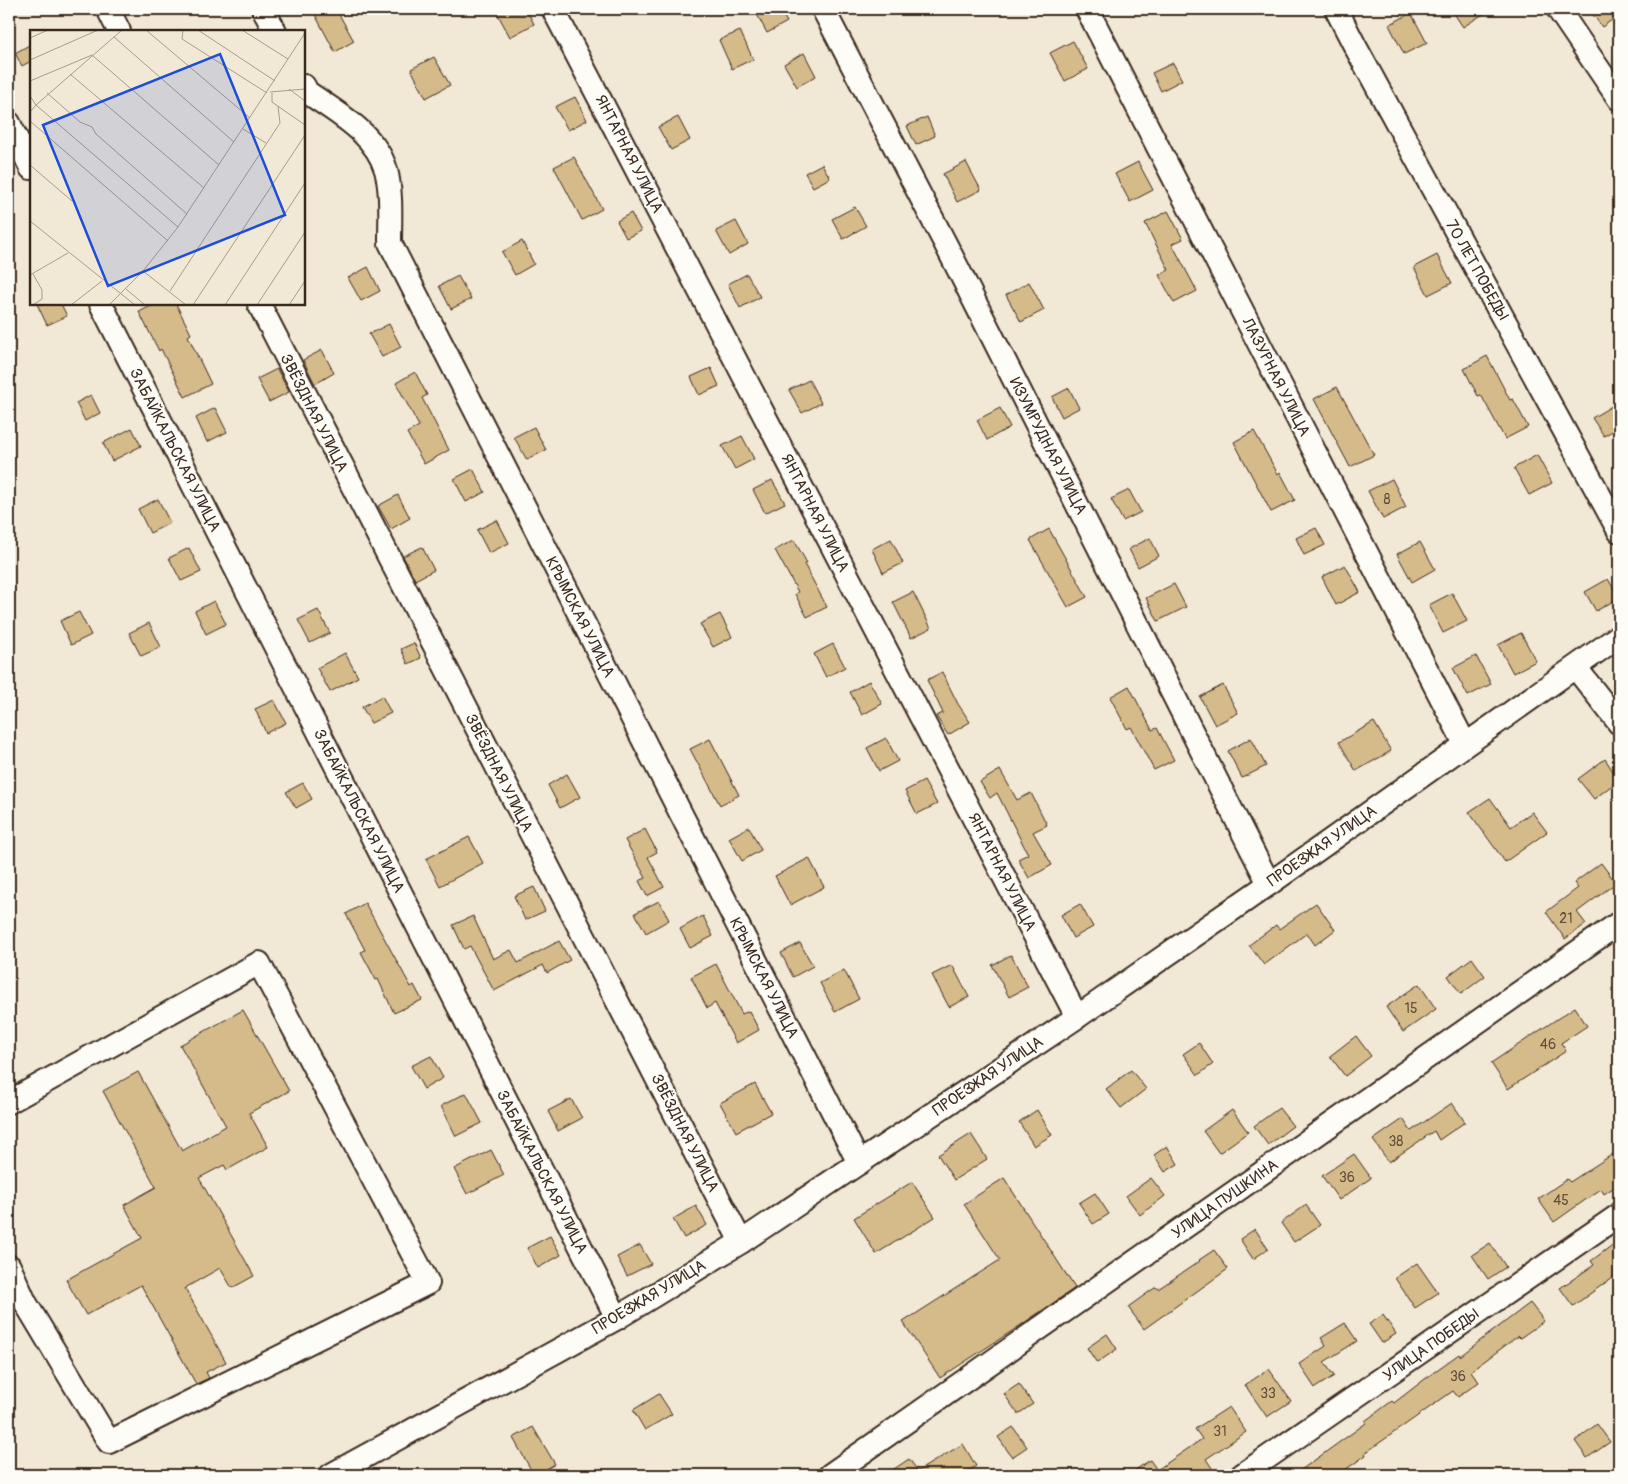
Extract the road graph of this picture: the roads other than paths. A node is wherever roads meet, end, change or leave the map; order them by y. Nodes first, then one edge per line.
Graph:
1 (108, 9) edge
2 (263, 9) edge
3 (554, 9) edge
4 (823, 9) edge
5 (1087, 9) edge
6 (1336, 9) edge
7 (1558, 9) edge
8 (118, 30) edge
9 (274, 30) edge
10 (305, 88) edge
11 (1619, 99) edge
12 (9, 123) edge
13 (30, 166) edge
14 (101, 305) edge
15 (260, 305) edge
16 (1619, 531) edge
17 (1619, 636) edge
18 (1576, 668) junction
19 (1619, 723) edge
20 (1465, 744) junction
21 (1269, 884) junction
22 (1619, 923) edge
23 (1077, 1017) junction
24 (9, 1102) edge
25 (859, 1163) junction
26 (1619, 1215) edge
27 (741, 1242) junction
28 (9, 1266) edge
29 (17, 1303) edge
30 (617, 1318) junction
31 (331, 1475) edge
32 (830, 1475) edge
33 (1242, 1475) edge

1 - 8 street
2 - 9 street
3 - 23 street, ЯНТАРНАЯ УЛИЦА
4 - 21 street, ИЗУМРУДНАЯ УЛИЦА
5 - 20 street, ЛАЗУРНАЯ УЛИЦА
6 - 16 street, 70 ЛЕТ ПОБЕДЫ
7 - 11 street
10 - 25 street, КРЫМСКАЯ УЛИЦА
12 - 13 street
14 - 30 street, ЗАБАЙКАЛЬСКАЯ УЛИЦА
15 - 27 street, ЗВЁЗДНАЯ УЛИЦА
17 - 18 street, ПРОЕЗЖАЯ УЛИЦА
18 - 19 street
18 - 20 street, ПРОЕЗЖАЯ УЛИЦА
20 - 21 street, ПРОЕЗЖАЯ УЛИЦА
21 - 23 street, ПРОЕЗЖАЯ УЛИЦА
22 - 32 street, УЛИЦА ПУШКИНА
23 - 25 street, ПРОЕЗЖАЯ УЛИЦА
24 - 29 street
25 - 27 street, ПРОЕЗЖАЯ УЛИЦА
26 - 33 street, УЛИЦА ПОБЕДЫ
27 - 30 street, ПРОЕЗЖАЯ УЛИЦА
28 - 29 street
30 - 31 street, ПРОЕЗЖАЯ УЛИЦА

